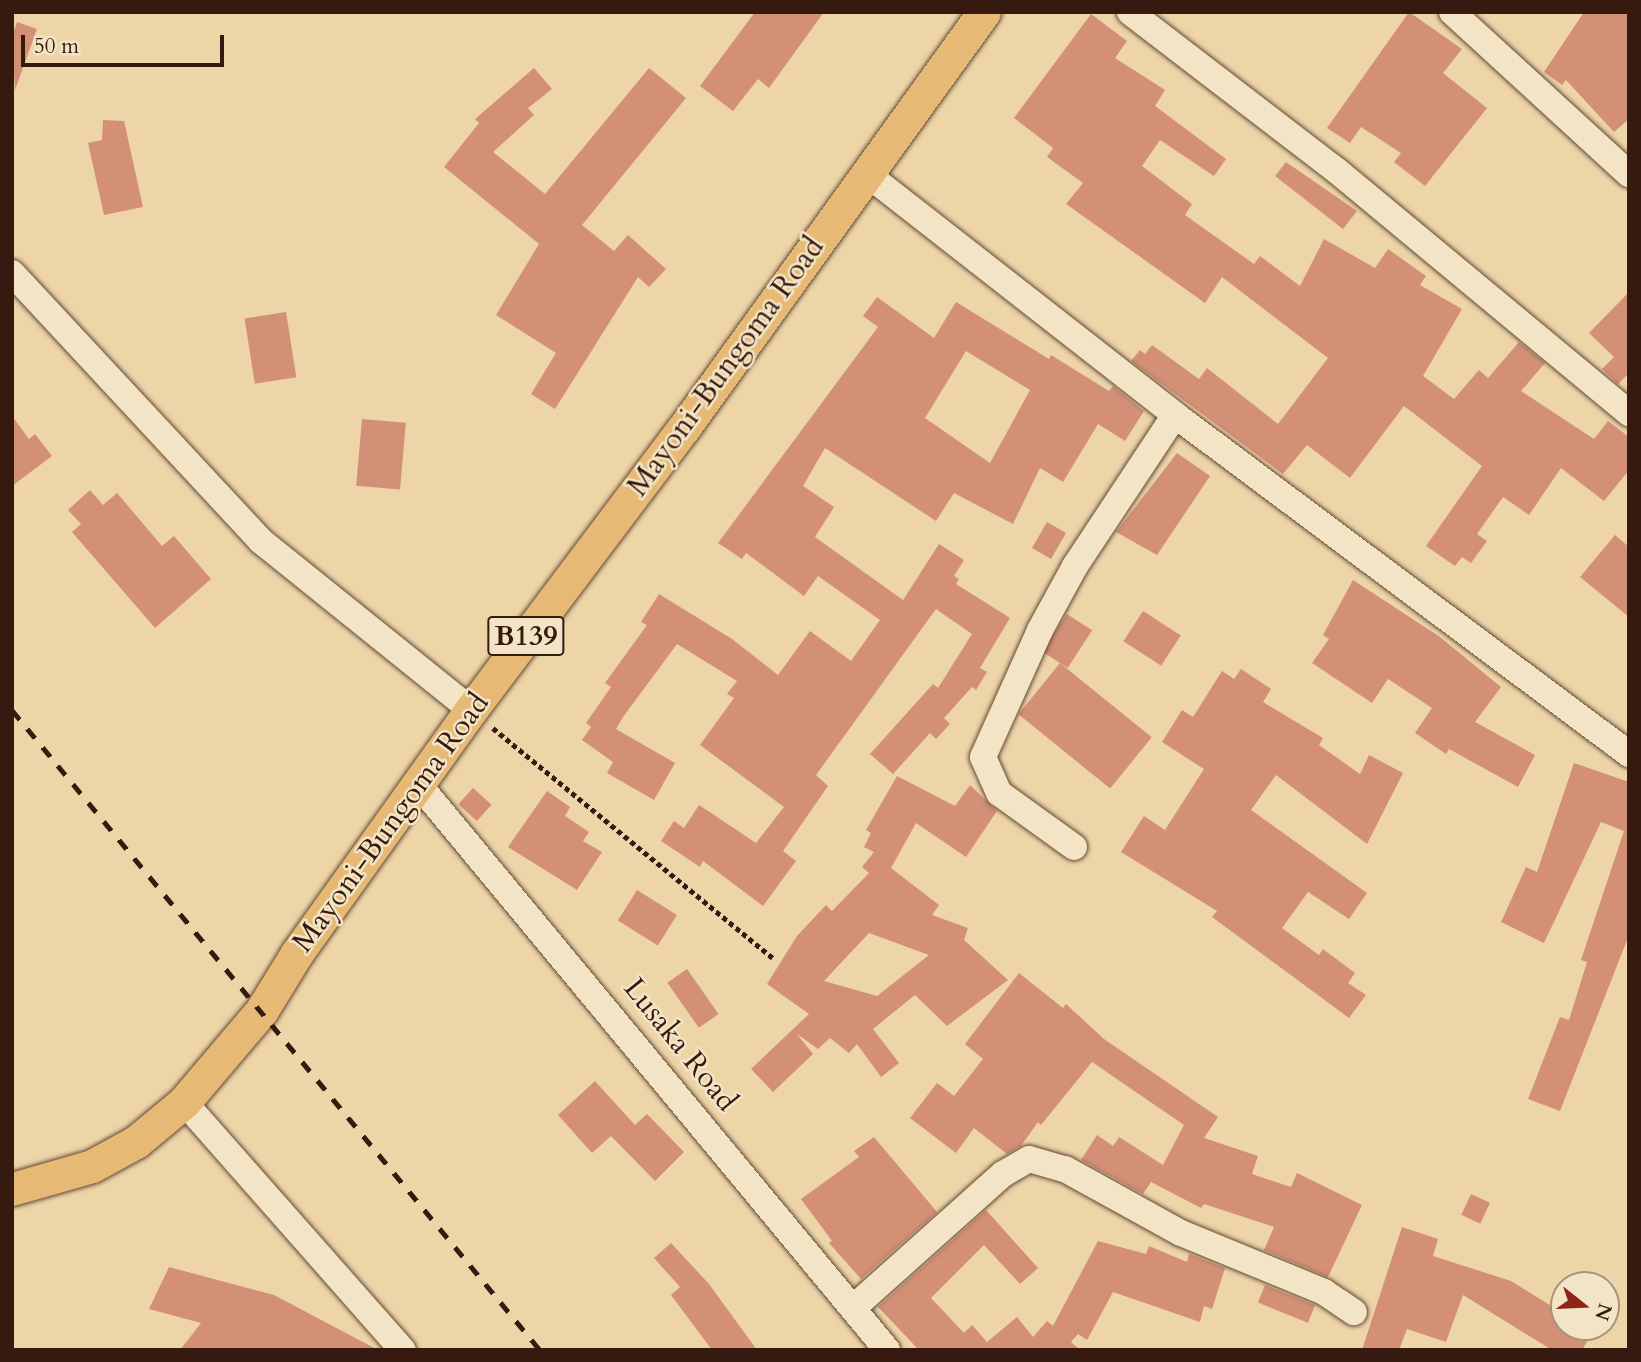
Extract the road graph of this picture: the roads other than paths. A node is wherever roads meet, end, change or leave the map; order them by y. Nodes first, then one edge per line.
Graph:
1 (984, 12) edge
2 (1130, 12) edge
3 (1452, 12) edge
4 (867, 174) junction
5 (1629, 174) edge
6 (12, 273) edge
7 (1629, 413) edge
8 (1175, 415) junction
9 (471, 710) junction
10 (1629, 754) edge
11 (419, 785) junction
12 (1074, 847) dead end
13 (184, 1102) junction
14 (12, 1189) edge
15 (853, 1308) junction
16 (1354, 1312) dead end
17 (397, 1347) edge
18 (887, 1350) edge

1 - 4 main road, Mayoni-Bungoma Road / B139
2 - 7 street
3 - 5 street
4 - 8 street
4 - 9 main road, Mayoni-Bungoma Road / B139
6 - 9 street
8 - 10 street
8 - 12 street
9 - 11 main road, Mayoni-Bungoma Road / B139
11 - 13 main road, Mayoni-Bungoma Road / B139
11 - 15 street, Lusaka Road
13 - 14 main road, Mayoni-Bungoma Road / B139
13 - 17 street
15 - 16 street
15 - 18 street, Lusaka Road

